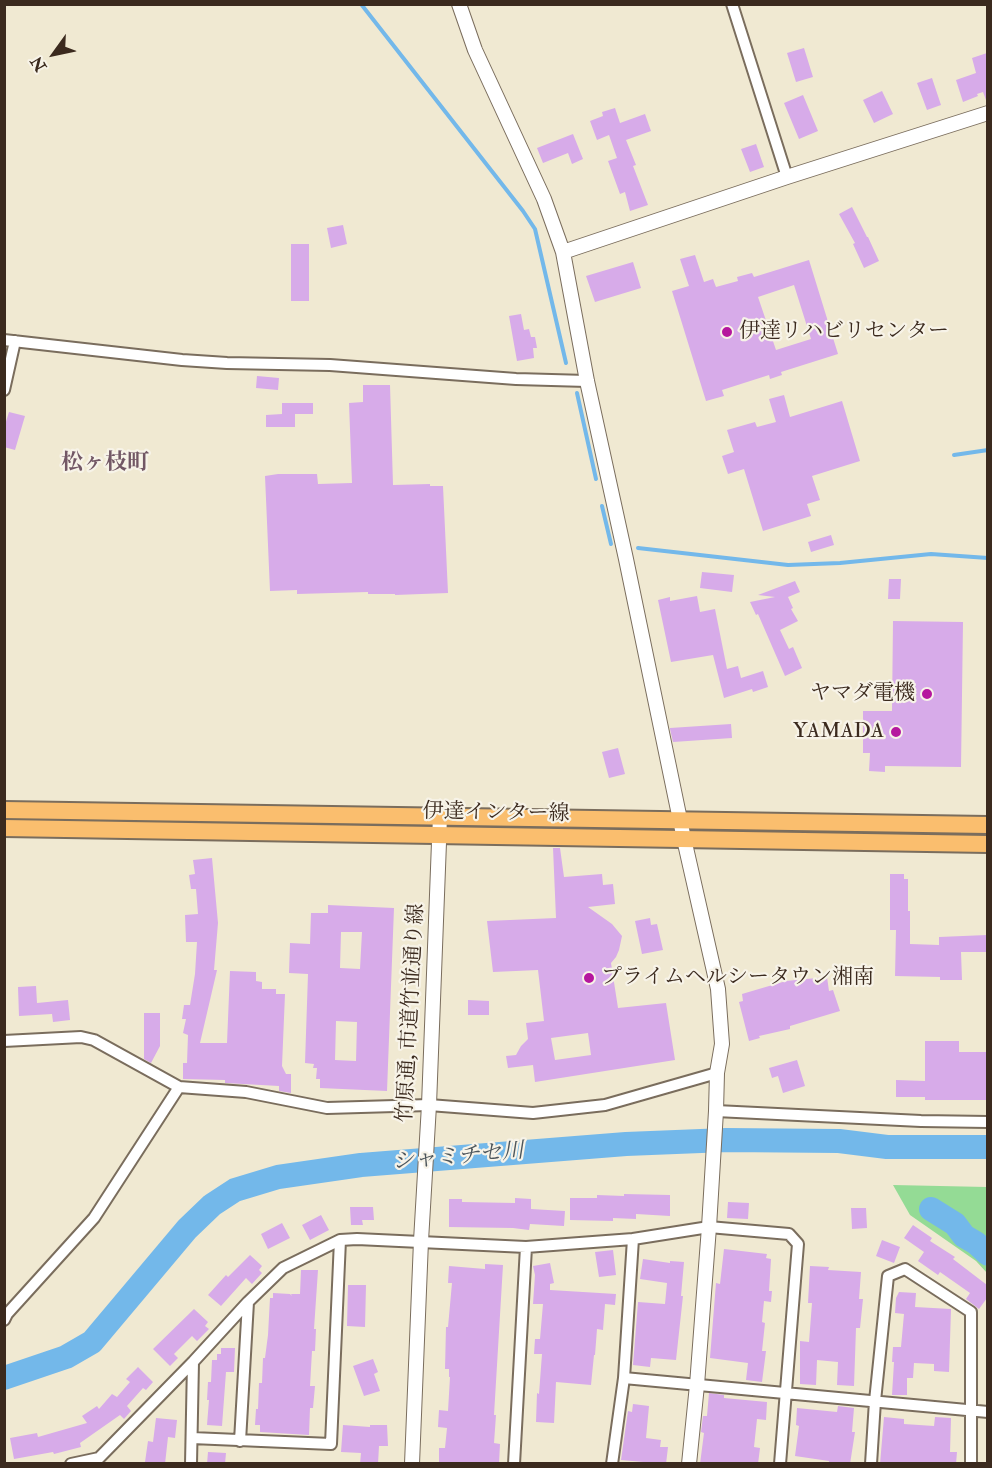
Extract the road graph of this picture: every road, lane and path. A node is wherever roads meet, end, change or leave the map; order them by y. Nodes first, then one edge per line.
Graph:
1 (459, 4) edge
2 (732, 4) edge
3 (987, 112) edge
4 (787, 177) junction
5 (563, 252) junction
6 (10, 341) edge
7 (587, 381) junction
8 (4, 390) edge
9 (4, 810) edge
10 (440, 816) junction
11 (681, 820) junction
12 (987, 825) edge
13 (4, 828) edge
14 (441, 835) junction
15 (684, 839) junction
16 (987, 844) edge
17 (4, 1041) edge
18 (717, 1073) junction
19 (178, 1087) junction
20 (429, 1105) junction
21 (716, 1116) junction
22 (987, 1122) edge
23 (709, 1227) junction
24 (633, 1239) junction
25 (340, 1240) junction
26 (421, 1241) junction
27 (526, 1247) junction
28 (248, 1302) junction
29 (4, 1320) edge
30 (193, 1362) junction
31 (624, 1378) junction
32 (697, 1385) junction
33 (786, 1394) junction
34 (875, 1401) junction
35 (972, 1411) junction
36 (987, 1412) edge
37 (192, 1438) junction
38 (240, 1441) junction
39 (99, 1461) edge
40 (70, 1464) edge
41 (191, 1464) edge
42 (412, 1464) edge
43 (514, 1464) edge
44 (612, 1464) edge
45 (689, 1464) edge
46 (780, 1464) edge
47 (871, 1464) edge
48 (971, 1464) edge

1 - 5 street
2 - 4 street
3 - 4 street
4 - 5 street
5 - 7 street
6 - 7 street
6 - 8 street
7 - 11 street
9 - 10 main road, 伊達インター線
10 - 11 main road, 伊達インター線
10 - 14 street, 竹原通, 市道竹並通り線
11 - 12 main road, 伊達インター線
11 - 15 street
13 - 14 main road, 伊達インター線
14 - 15 main road, 伊達インター線
14 - 20 street, 竹原通, 市道竹並通り線
15 - 16 main road, 伊達インター線
15 - 18 street
17 - 19 street
18 - 20 street
18 - 21 street
19 - 20 street
19 - 29 street
20 - 26 street, 竹原通, 市道竹並通り線
21 - 22 street
21 - 23 street
23 - 24 street
23 - 32 street
23 - 33 street
24 - 27 street
24 - 31 street
25 - 26 street
25 - 28 street
25 - 38 street
26 - 27 street
26 - 42 street, 竹原通, 市道竹並通り線
27 - 43 street
28 - 30 street
28 - 38 street
30 - 37 street
30 - 39 street
31 - 32 street
31 - 44 street
32 - 33 street
32 - 45 street
33 - 34 street
33 - 46 street
34 - 35 street
34 - 35 street
34 - 47 street
35 - 36 street
35 - 48 street
37 - 38 street
37 - 41 street
39 - 40 street

